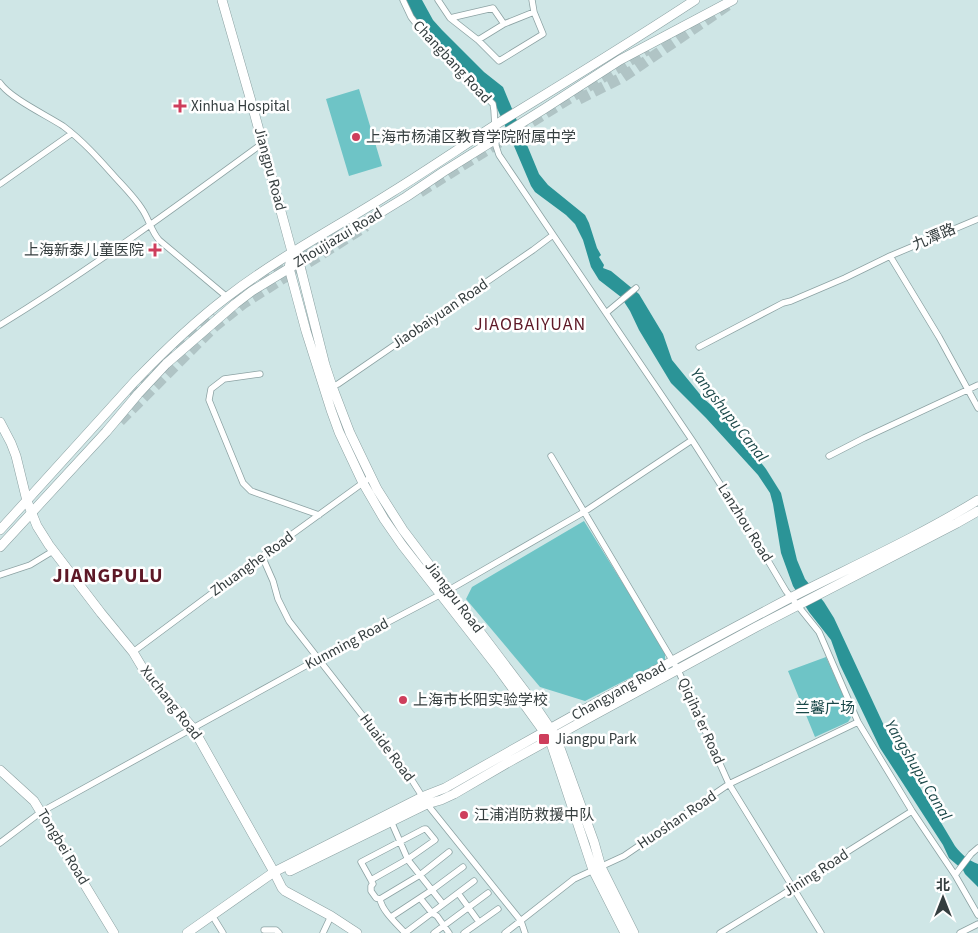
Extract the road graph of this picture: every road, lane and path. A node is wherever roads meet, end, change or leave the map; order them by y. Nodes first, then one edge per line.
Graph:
1 (222, 0) edge
2 (403, 0) edge
3 (438, 0) edge
4 (532, 0) edge
5 (695, 0) edge
6 (730, 1) edge
7 (534, 12) junction
8 (450, 18) junction
9 (504, 24) junction
10 (478, 40) junction
11 (0, 82) edge
12 (499, 123) junction
13 (71, 134) junction
14 (496, 140) junction
15 (263, 143) junction
16 (0, 184) edge
17 (978, 218) edge
18 (151, 224) junction
19 (553, 235) junction
20 (292, 252) junction
21 (890, 256) junction
22 (298, 262) junction
23 (289, 268) junction
24 (636, 288) dead end
25 (227, 297) junction
26 (606, 313) junction
27 (0, 325) edge
28 (700, 347) dead end
29 (260, 374) dead end
30 (978, 385) edge
31 (328, 388) junction
32 (968, 390) junction
33 (978, 408) edge
34 (0, 422) edge
35 (692, 440) junction
36 (551, 456) dead end
37 (830, 456) dead end
38 (371, 477) junction
39 (363, 483) junction
40 (978, 500) edge
41 (27, 501) junction
42 (978, 510) edge
43 (584, 512) junction
44 (31, 514) junction
45 (319, 515) junction
46 (0, 530) edge
47 (0, 547) edge
48 (53, 551) junction
49 (262, 556) junction
50 (0, 575) edge
51 (826, 585) junction
52 (444, 592) junction
53 (794, 602) junction
54 (133, 652) junction
55 (318, 659) junction
56 (673, 661) junction
57 (678, 670) junction
58 (858, 722) junction
59 (193, 728) junction
60 (550, 734) junction
61 (0, 770) edge
62 (729, 784) junction
63 (425, 800) junction
64 (41, 812) junction
65 (912, 812) junction
66 (391, 821) junction
67 (400, 842) junction
68 (0, 844) edge
69 (978, 848) edge
70 (449, 852) dead end
71 (408, 859) junction
72 (463, 866) dead end
73 (597, 869) junction
74 (276, 875) junction
75 (420, 875) junction
76 (955, 875) junction
77 (371, 880) junction
78 (474, 882) dead end
79 (793, 888) junction
80 (432, 890) junction
81 (458, 893) junction
82 (488, 893) dead end
83 (420, 898) junction
84 (380, 899) junction
85 (443, 904) junction
86 (468, 908) junction
87 (498, 909) dead end
88 (432, 913) junction
89 (978, 915) edge
90 (330, 916) junction
91 (391, 917) junction
92 (215, 920) junction
93 (479, 922) junction
94 (521, 922) junction
95 (978, 924) edge
96 (444, 926) junction
97 (264, 930) dead end
98 (408, 932) edge
99 (114, 933) edge
100 (186, 933) edge
101 (196, 933) edge
102 (223, 933) edge
103 (279, 933) edge
104 (323, 933) edge
105 (357, 933) edge
106 (434, 933) edge
107 (449, 933) edge
108 (464, 933) edge
109 (505, 933) edge
110 (526, 933) edge
111 (625, 933) edge
112 (634, 933) edge
113 (720, 933) edge
114 (821, 933) edge
115 (960, 933) edge

1 - 15 main road, Jiangpu Road
2 - 12 street, Changbang Road
3 - 8 street
4 - 7 street
5 - 12 main road, Zhoujiazui Road
6 - 14 main road, Zhoujiazui Road
7 - 9 street
7 - 10 street
8 - 9 street
8 - 10 street
9 - 10 street
11 - 13 street
12 - 14 street, Changbang Road
12 - 20 main road, Zhoujiazui Road
13 - 16 street
13 - 18 street
14 - 19 street, Lanzhou Road
14 - 22 main road, Zhoujiazui Road
15 - 18 street
15 - 20 main road, Jiangpu Road
17 - 21 street, 九潭路
18 - 25 street
18 - 27 street
19 - 26 street, Lanzhou Road
19 - 31 street, Jiaobaiyuan Road
20 - 22 main road, Jiangpu Road
20 - 23 main road, Jiangpu Road
20 - 25 main road, Zhoujiazui Road
21 - 28 street, 九潭路
21 - 32 street
22 - 23 main road, Zhoujiazui Road
22 - 31 main road, Jiangpu Road
23 - 31 main road, Jiangpu Road
23 - 44 main road, Zhoujiazui Road
24 - 26 street
25 - 41 main road, Zhoujiazui Road
26 - 35 street, Lanzhou Road
29 - 45 street
30 - 32 street
31 - 38 main road, Jiangpu Road
31 - 39 main road, Jiangpu Road
32 - 33 street
32 - 37 street
34 - 41 main road, Xuchang Road
35 - 43 street, Kunming Road
35 - 53 street, Lanzhou Road
36 - 43 street, Qiqiha'er Road
38 - 39 street, Zhuanghe Road
38 - 52 main road, Jiangpu Road
39 - 45 street, Zhuanghe Road
39 - 52 main road, Jiangpu Road
40 - 51 main road, Changyang Road
41 - 44 main road, Xuchang Road
41 - 46 main road, Zhoujiazui Road
42 - 51 main road, Changyang Road
43 - 52 street, Kunming Road
43 - 56 street, Qiqiha'er Road
44 - 47 main road, Zhoujiazui Road
44 - 48 main road, Xuchang Road
45 - 49 street, Zhuanghe Road
48 - 50 street
48 - 54 main road, Xuchang Road
49 - 54 street, Zhuanghe Road
49 - 55 street, Huaide Road
51 - 53 main road, Changyang Road
52 - 55 street, Kunming Road
52 - 60 main road, Jiangpu Road
53 - 56 main road, Changyang Road
53 - 57 main road, Changyang Road
53 - 58 street, Lanzhou Road
54 - 59 main road, Xuchang Road
55 - 59 street, Kunming Road
55 - 63 street, Huaide Road
56 - 57 street, Qiqiha'er Road
56 - 60 main road, Changyang Road
57 - 60 main road, Changyang Road
57 - 62 street, Qiqiha'er Road
58 - 62 street, Huoshan Road
58 - 65 street, Lanzhou Road
59 - 64 street, Kunming Road
59 - 74 main road, Xuchang Road
60 - 63 main road, Changyang Road
60 - 73 main road, Jiangpu Road
61 - 64 main road, Tongbei Road
62 - 73 street, Huoshan Road
62 - 79 street, Qiqiha'er Road
63 - 66 main road, Changyang Road
63 - 74 main road, Changyang Road
63 - 94 street, Huaide Road
64 - 68 street, Kunming Road
64 - 99 main road, Tongbei Road
65 - 76 street, Lanzhou Road
65 - 79 street, Jining Road
66 - 67 street
66 - 74 main road, Changyang Road
67 - 71 street
67 - 71 street
67 - 77 street
69 - 76 street
70 - 75 street
71 - 75 street
71 - 77 street
72 - 80 street
73 - 94 street, Huoshan Road
73 - 111 main road, Jiangpu Road
73 - 112 main road, Jiangpu Road
74 - 90 main road, Xuchang Road
74 - 92 main road, Changyang Road
74 - 100 main road, Changyang Road
75 - 80 street
75 - 84 street
76 - 89 street, Lanzhou Road
77 - 84 street
78 - 81 street
79 - 113 street, Jining Road
79 - 114 street, Qiqiha'er Road
80 - 83 street
80 - 85 street
81 - 85 street
81 - 86 street
82 - 86 street
83 - 88 street
83 - 91 street
84 - 91 street
85 - 88 street
86 - 93 street
86 - 96 street
87 - 93 street
88 - 96 street
88 - 98 street
90 - 104 street
90 - 105 main road, Xuchang Road
91 - 98 street
92 - 101 main road, Changyang Road
92 - 102 street
93 - 108 street
94 - 109 street, Huoshan Road
94 - 110 street, Huaide Road
95 - 115 street
96 - 106 street
96 - 107 street
97 - 103 street

